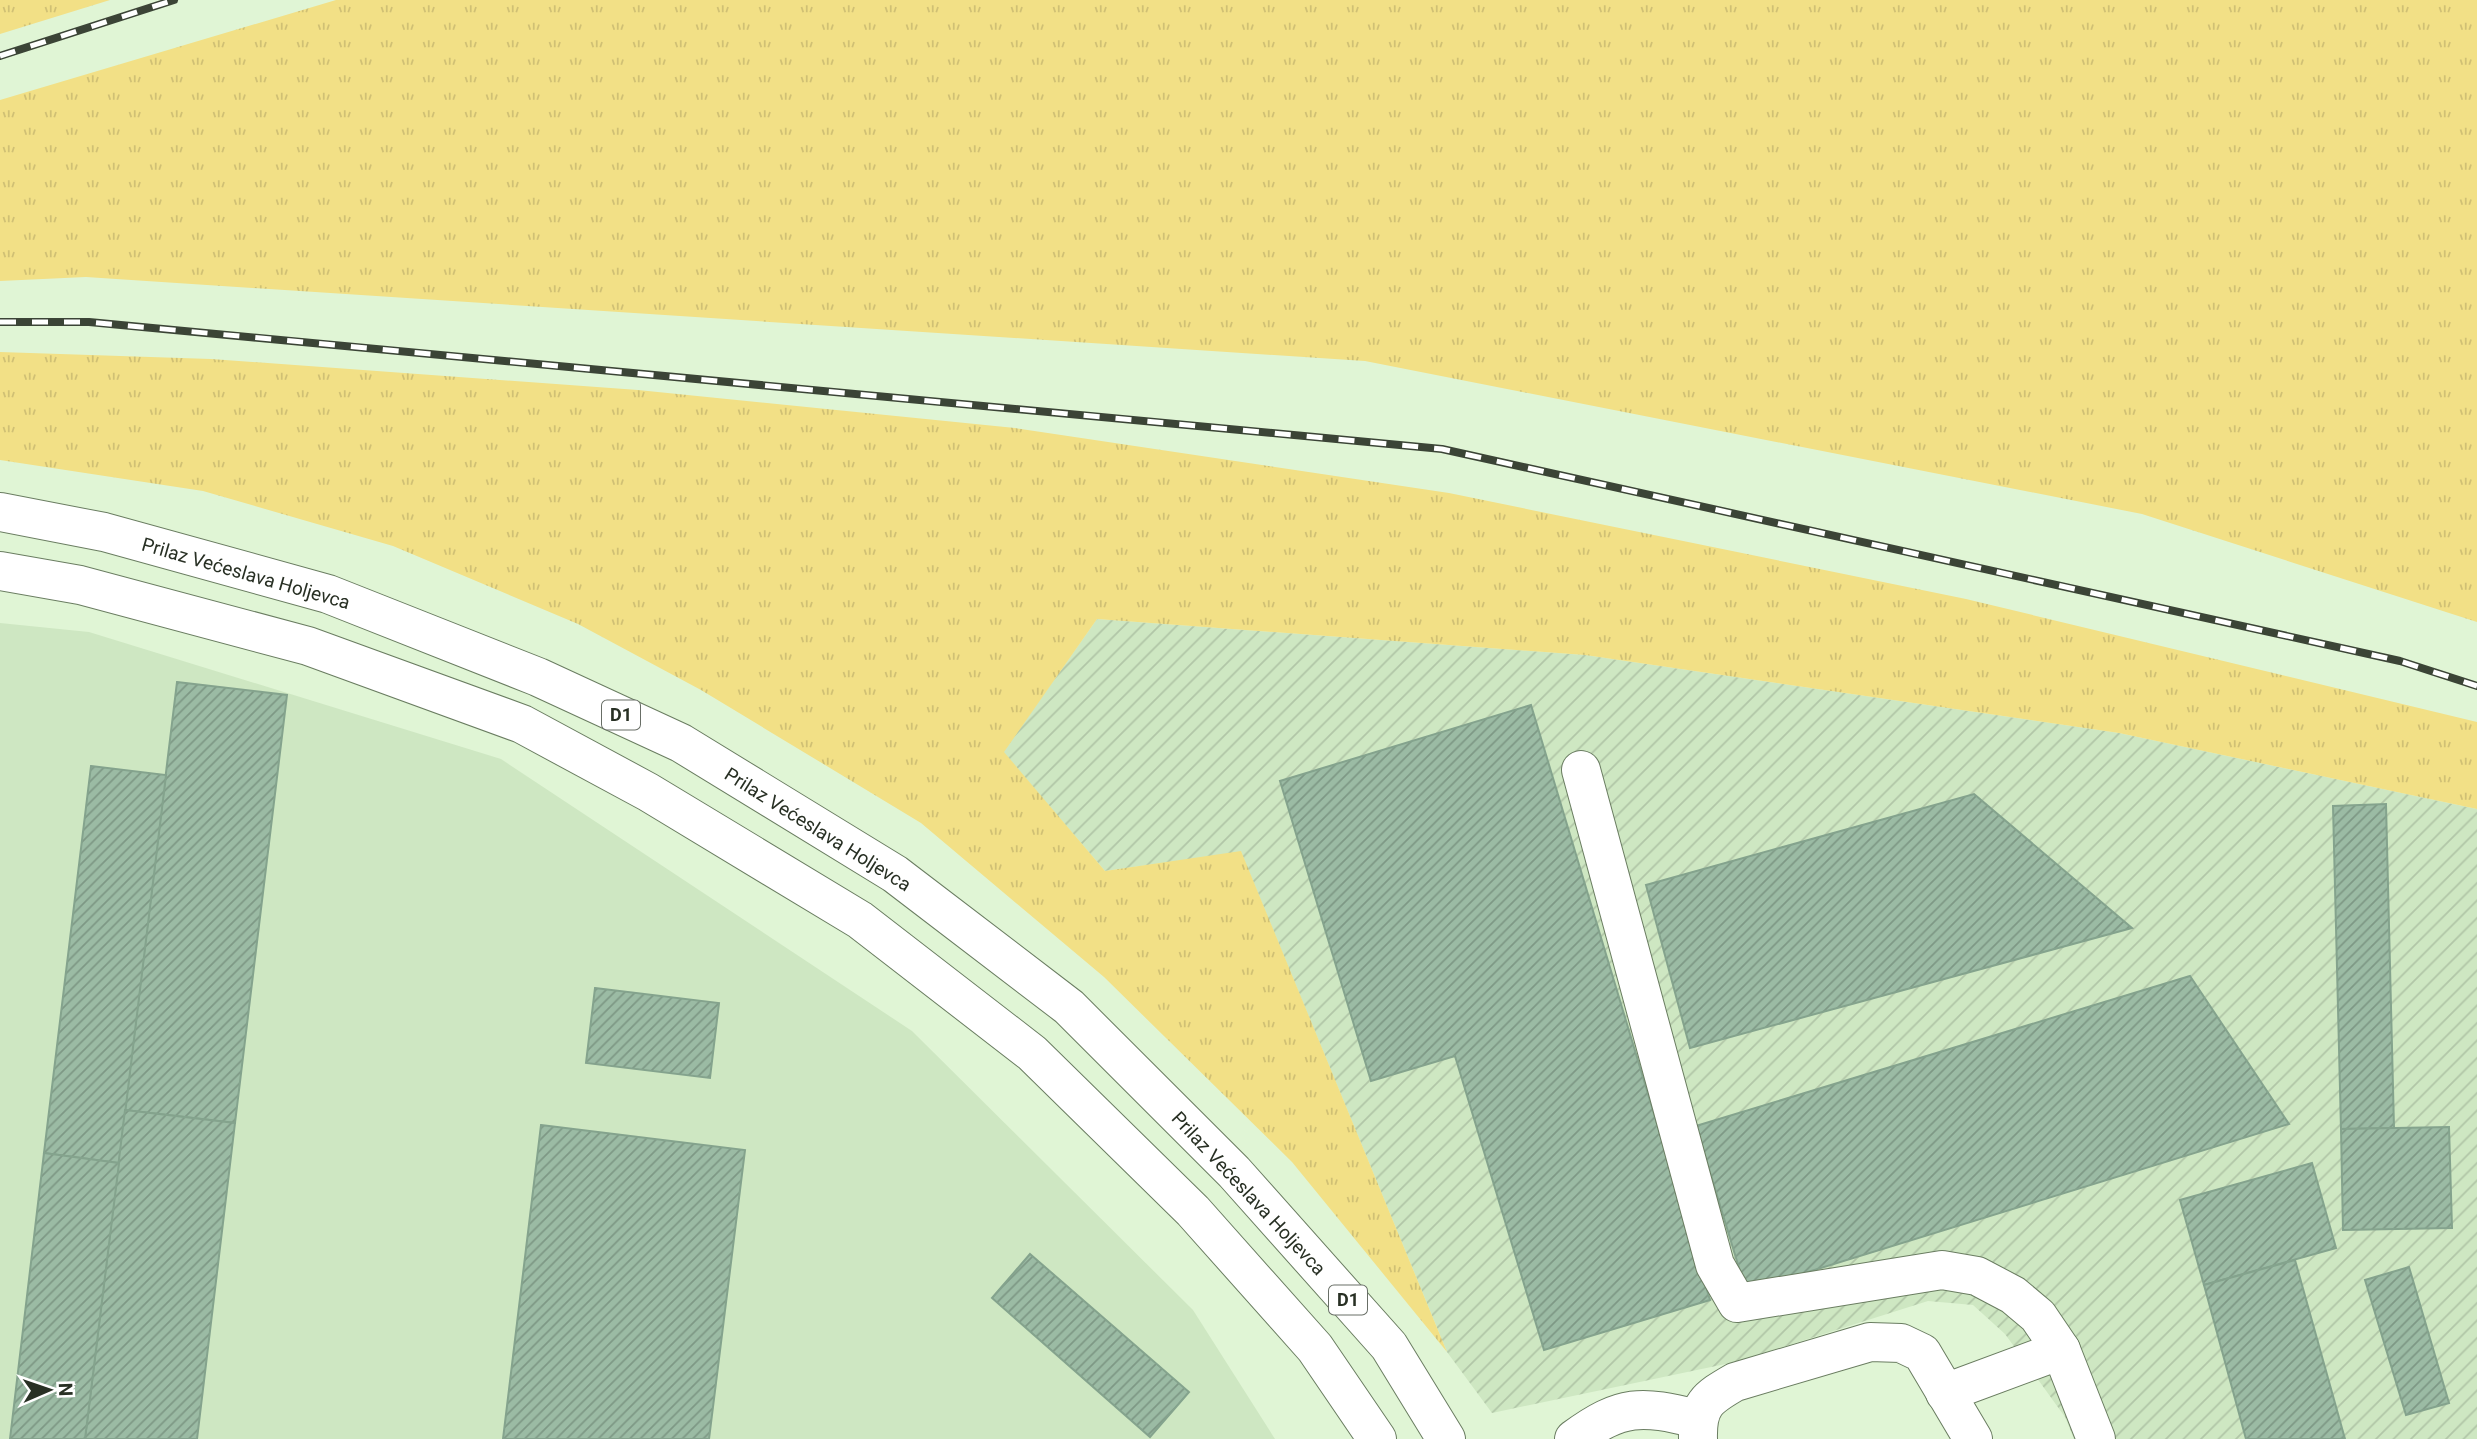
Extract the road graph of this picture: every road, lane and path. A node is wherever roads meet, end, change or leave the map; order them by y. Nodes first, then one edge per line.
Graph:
1 (0, 512) edge
2 (0, 571) edge
3 (1581, 770) dead end
4 (2061, 1349) junction
5 (1945, 1393) junction
6 (1698, 1429) edge
7 (1377, 1439) edge
8 (1446, 1439) edge
9 (1574, 1439) edge
10 (1973, 1439) edge
11 (2096, 1439) edge

1 - 8 main road, Prilaz Većeslava Holjevca / D1
2 - 7 main road
3 - 4 main road
4 - 5 main road
4 - 11 main road
5 - 6 main road
5 - 10 main road
6 - 9 main road

